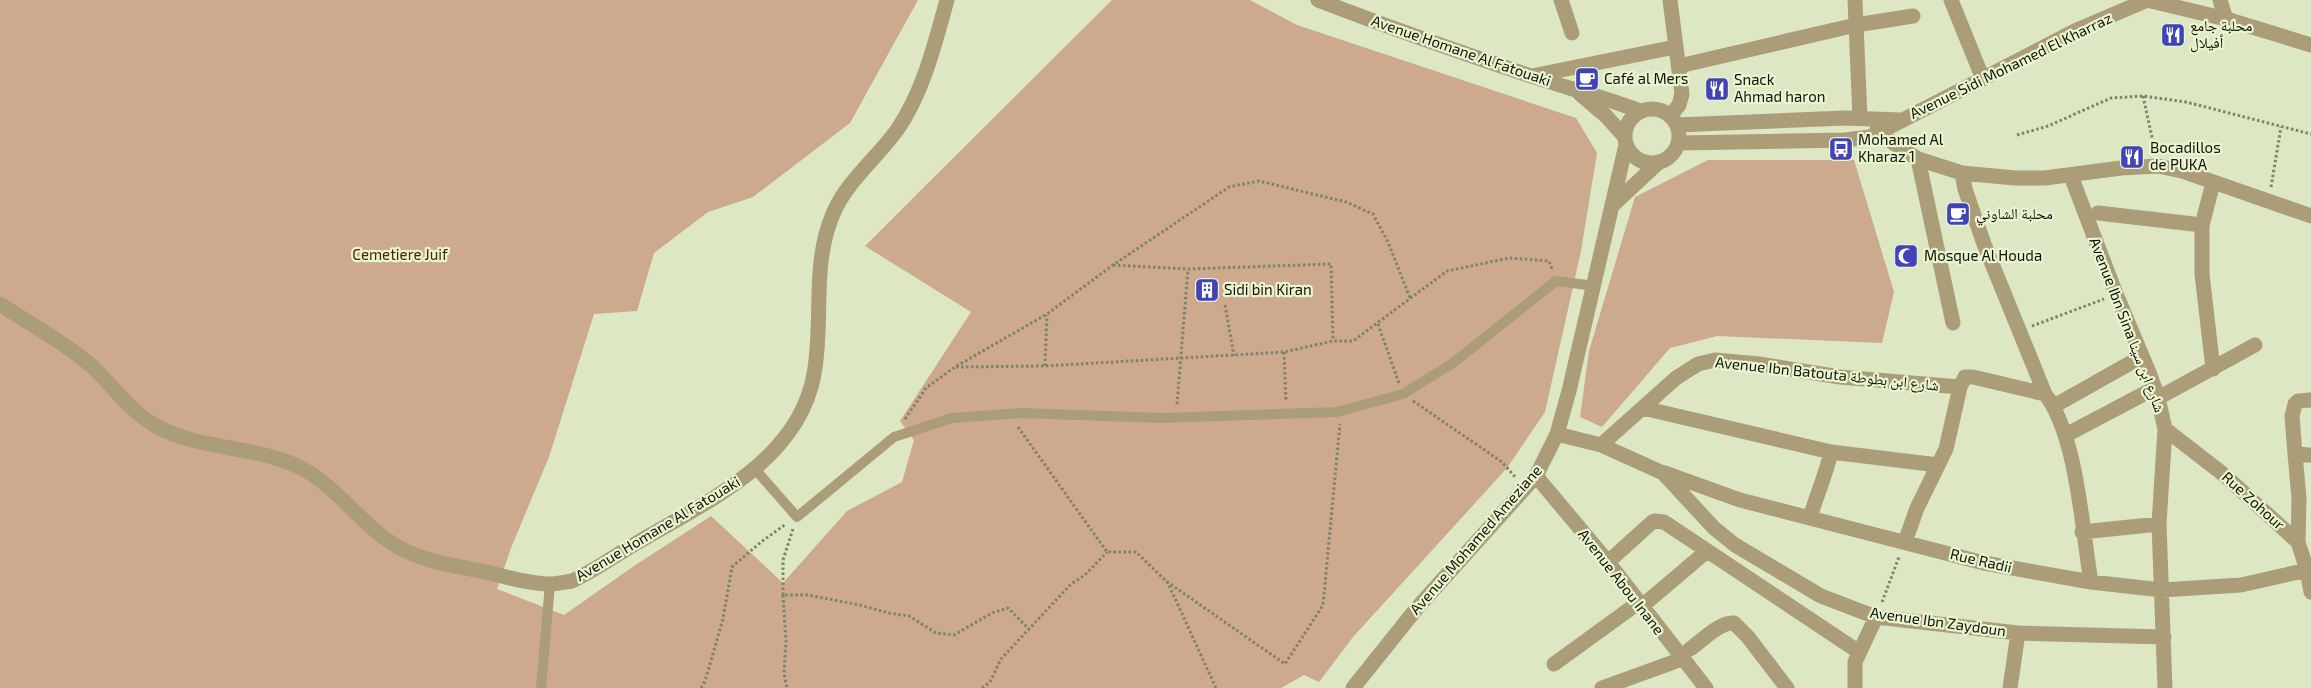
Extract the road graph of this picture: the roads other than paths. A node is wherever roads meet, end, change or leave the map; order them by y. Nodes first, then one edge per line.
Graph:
1 (947, 0) edge
2 (1318, 0) edge
3 (1561, 0) edge
4 (1670, 0) edge
5 (1855, 0) edge
6 (1951, 0) edge
7 (2147, 0) edge
8 (2220, 0) edge
9 (1913, 16) dead end
10 (2226, 19) junction
11 (1856, 25) junction
12 (1572, 33) dead end
13 (2311, 45) edge
14 (1675, 47) junction
15 (1679, 66) junction
16 (1532, 76) junction
17 (1984, 79) junction
18 (1576, 90) junction
19 (1640, 111) junction
20 (1860, 118) junction
21 (1673, 120) junction
22 (1877, 126) junction
23 (1625, 140) junction
24 (1678, 143) junction
25 (1918, 159) junction
26 (1659, 162) junction
27 (1962, 173) junction
28 (2071, 176) junction
29 (2213, 183) junction
30 (1614, 204) junction
31 (2098, 213) dead end
32 (2311, 216) edge
33 (2202, 225) junction
34 (1594, 286) junction
35 (0, 304) edge
36 (1953, 323) dead end
37 (2255, 345) dead end
38 (2141, 357) junction
39 (2213, 369) junction
40 (1960, 387) junction
41 (2156, 393) junction
42 (2050, 400) junction
43 (2311, 400) edge
44 (1643, 408) junction
45 (2165, 429) junction
46 (1557, 434) junction
47 (2066, 435) junction
48 (1601, 445) junction
49 (1831, 452) junction
50 (2295, 454) junction
51 (2311, 455) edge
52 (1938, 465) junction
53 (755, 469) junction
54 (1663, 473) junction
55 (1536, 476) junction
56 (1810, 518) junction
57 (2159, 524) junction
58 (2082, 532) junction
59 (1905, 542) junction
60 (2298, 542) junction
61 (1706, 551) junction
62 (1608, 562) junction
63 (2307, 570) junction
64 (2091, 582) junction
65 (550, 584) junction
66 (2162, 590) junction
67 (2311, 592) edge
68 (1640, 605) junction
69 (1876, 617) junction
70 (2018, 633) junction
71 (2164, 637) junction
72 (1859, 652) junction
73 (1686, 654) junction
74 (1554, 664) dead end
75 (541, 688) edge
76 (1353, 688) edge
77 (1602, 688) edge
78 (1706, 688) edge
79 (1786, 688) edge
80 (1855, 688) edge
81 (2010, 688) edge
82 (2165, 688) edge

1 - 53 street, Avenue Homane Al Fatouaki
2 - 16 street, Avenue Homane Al Fatouaki
3 - 12 street
4 - 14 street
5 - 11 street
6 - 17 street
7 - 10 street
7 - 17 street, Avenue Sidi Mohamed El Kharraz
8 - 10 street
9 - 11 street
10 - 13 street
11 - 15 street
11 - 20 street
14 - 15 street
14 - 16 street
15 - 21 street
16 - 18 street, Avenue Homane Al Fatouaki
17 - 22 street, Avenue Sidi Mohamed El Kharraz
18 - 19 street, Avenue Homane Al Fatouaki
18 - 23 street, Avenue Homane Al Fatouaki
19 - 21 street
19 - 23 street
20 - 21 street, Avenue Sidi Mohamed El Kharraz
20 - 22 street, Avenue Sidi Mohamed El Kharraz
21 - 24 street
22 - 24 street, Avenue Sidi Mohamed El Kharraz
22 - 25 street
23 - 26 street
23 - 30 street, Avenue Mohamed Ameziane
24 - 26 street
25 - 27 street
25 - 36 street
26 - 30 street
27 - 28 street
27 - 42 street
28 - 29 street
28 - 38 street, Avenue Ibn Sina شارع ابن سينا
29 - 32 street
29 - 33 street
30 - 34 street, Avenue Mohamed Ameziane
31 - 33 street
33 - 39 street
34 - 46 street, Avenue Mohamed Ameziane
34 - 53 lane
35 - 65 street, Avenue Homane Al Fatouaki
37 - 39 street
38 - 41 street, Avenue Ibn Sina شارع ابن سينا
38 - 42 street
39 - 41 street
40 - 42 street, Avenue Ibn Batouta شارع ابن بطوطة
40 - 44 street, Avenue Ibn Batouta شارع ابن بطوطة
40 - 52 street
41 - 45 street, Avenue Ibn Sina شارع ابن سينا
41 - 47 street
42 - 47 street
43 - 50 street
44 - 48 street, Avenue Ibn Batouta شارع ابن بطوطة
44 - 49 street
45 - 57 street, Avenue Ibn Sina شارع ابن سينا
45 - 60 street, Rue Zohour
46 - 48 street, Avenue Ibn Zaydoun
46 - 55 street, Avenue Mohamed Ameziane
47 - 58 street
48 - 54 street, Avenue Ibn Zaydoun
49 - 52 street
49 - 56 street
50 - 51 street
50 - 60 street
52 - 59 street
53 - 65 street, Avenue Homane Al Fatouaki
54 - 56 street, Rue Radii
54 - 69 street, Avenue Ibn Zaydoun
55 - 62 street, Avenue Abou Inane
55 - 76 street, Avenue Mohamed Ameziane
56 - 59 street, Rue Radii
57 - 58 street
57 - 66 street, Avenue Ibn Sina شارع ابن سينا
58 - 64 street
59 - 64 street, Rue Radii
60 - 63 street, Rue Zohour
61 - 62 street
61 - 68 street
61 - 72 street
62 - 68 street, Avenue Abou Inane
63 - 66 street, Rue Radii
63 - 67 street, Rue Zohour
64 - 66 street, Rue Radii
65 - 75 lane
66 - 71 street, Avenue Ibn Sina شارع ابن سينا
68 - 73 street, Avenue Abou Inane
68 - 74 street
69 - 70 street, Avenue Ibn Zaydoun
69 - 72 street
70 - 71 street, Avenue Ibn Zaydoun
70 - 81 street
71 - 82 street, Avenue Ibn Sina شارع ابن سينا
72 - 80 street
73 - 77 street
73 - 78 street, Avenue Abou Inane
73 - 79 street

